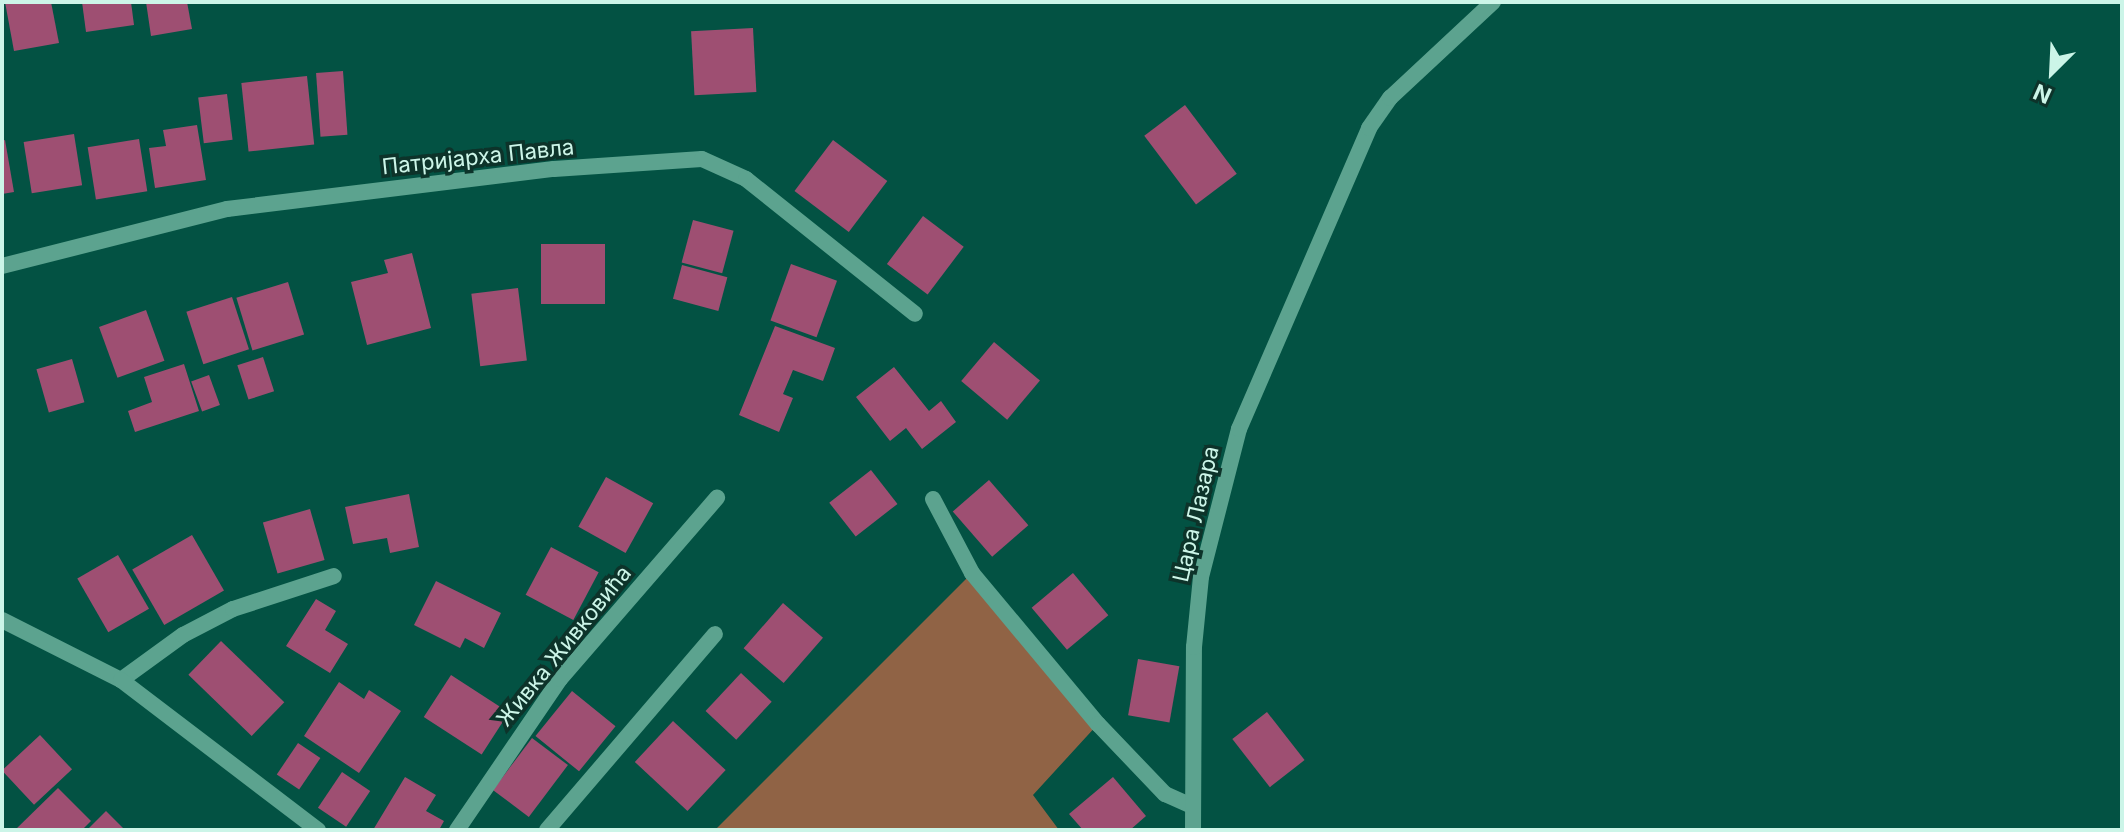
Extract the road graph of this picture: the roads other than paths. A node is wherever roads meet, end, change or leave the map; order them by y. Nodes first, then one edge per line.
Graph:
1 (1493, 2) edge
2 (2, 266) edge
3 (915, 314) dead end
4 (717, 498) dead end
5 (933, 499) dead end
6 (334, 576) dead end
7 (2, 620) edge
8 (715, 634) dead end
9 (121, 680) junction
10 (1192, 806) junction
11 (318, 830) edge
12 (457, 830) edge
13 (547, 830) edge
14 (1193, 830) edge

1 - 10 street, Цара Лазара
2 - 3 street, Патријарха Павла
4 - 12 street, Живка Живковића
5 - 10 street
6 - 9 street
7 - 9 street
8 - 13 street
9 - 11 street
10 - 14 street, Цара Лазара

